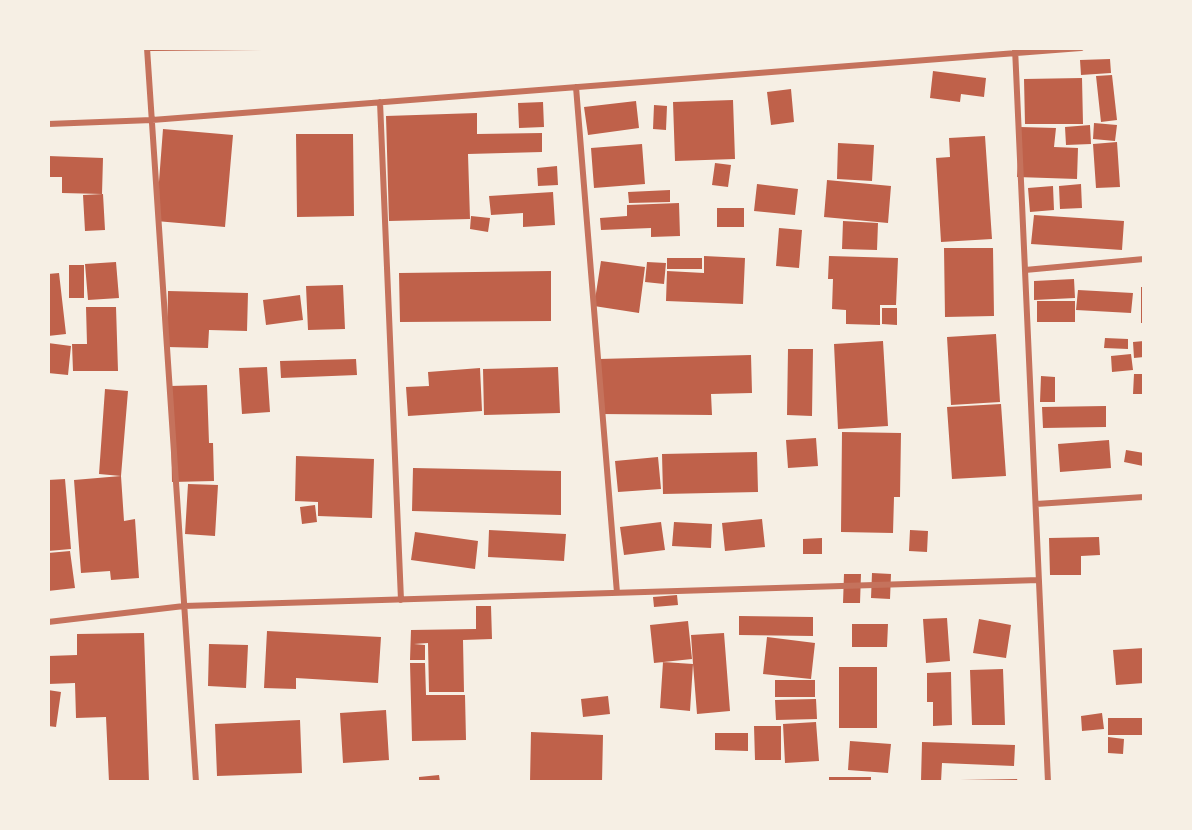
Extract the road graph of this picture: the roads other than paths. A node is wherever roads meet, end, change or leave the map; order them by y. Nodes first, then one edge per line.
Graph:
1 (147, 48) edge
2 (1081, 48) edge
3 (1015, 51) edge
4 (576, 87) junction
5 (380, 102) junction
6 (152, 120) junction
7 (48, 124) edge
8 (1144, 259) edge
9 (1025, 270) junction
10 (1144, 497) edge
11 (1036, 504) junction
12 (1039, 580) junction
13 (617, 593) junction
14 (401, 600) junction
15 (184, 606) junction
16 (48, 622) edge
17 (196, 782) edge
18 (1048, 782) edge

1 - 6 street
2 - 3 street
3 - 4 street
3 - 9 street
4 - 5 street
4 - 13 street
5 - 6 street
5 - 14 street
6 - 7 street
6 - 15 street
8 - 9 street
9 - 11 street
10 - 11 street
11 - 12 street
12 - 13 street
12 - 18 street
13 - 14 street
14 - 15 street
15 - 16 street
15 - 17 street

